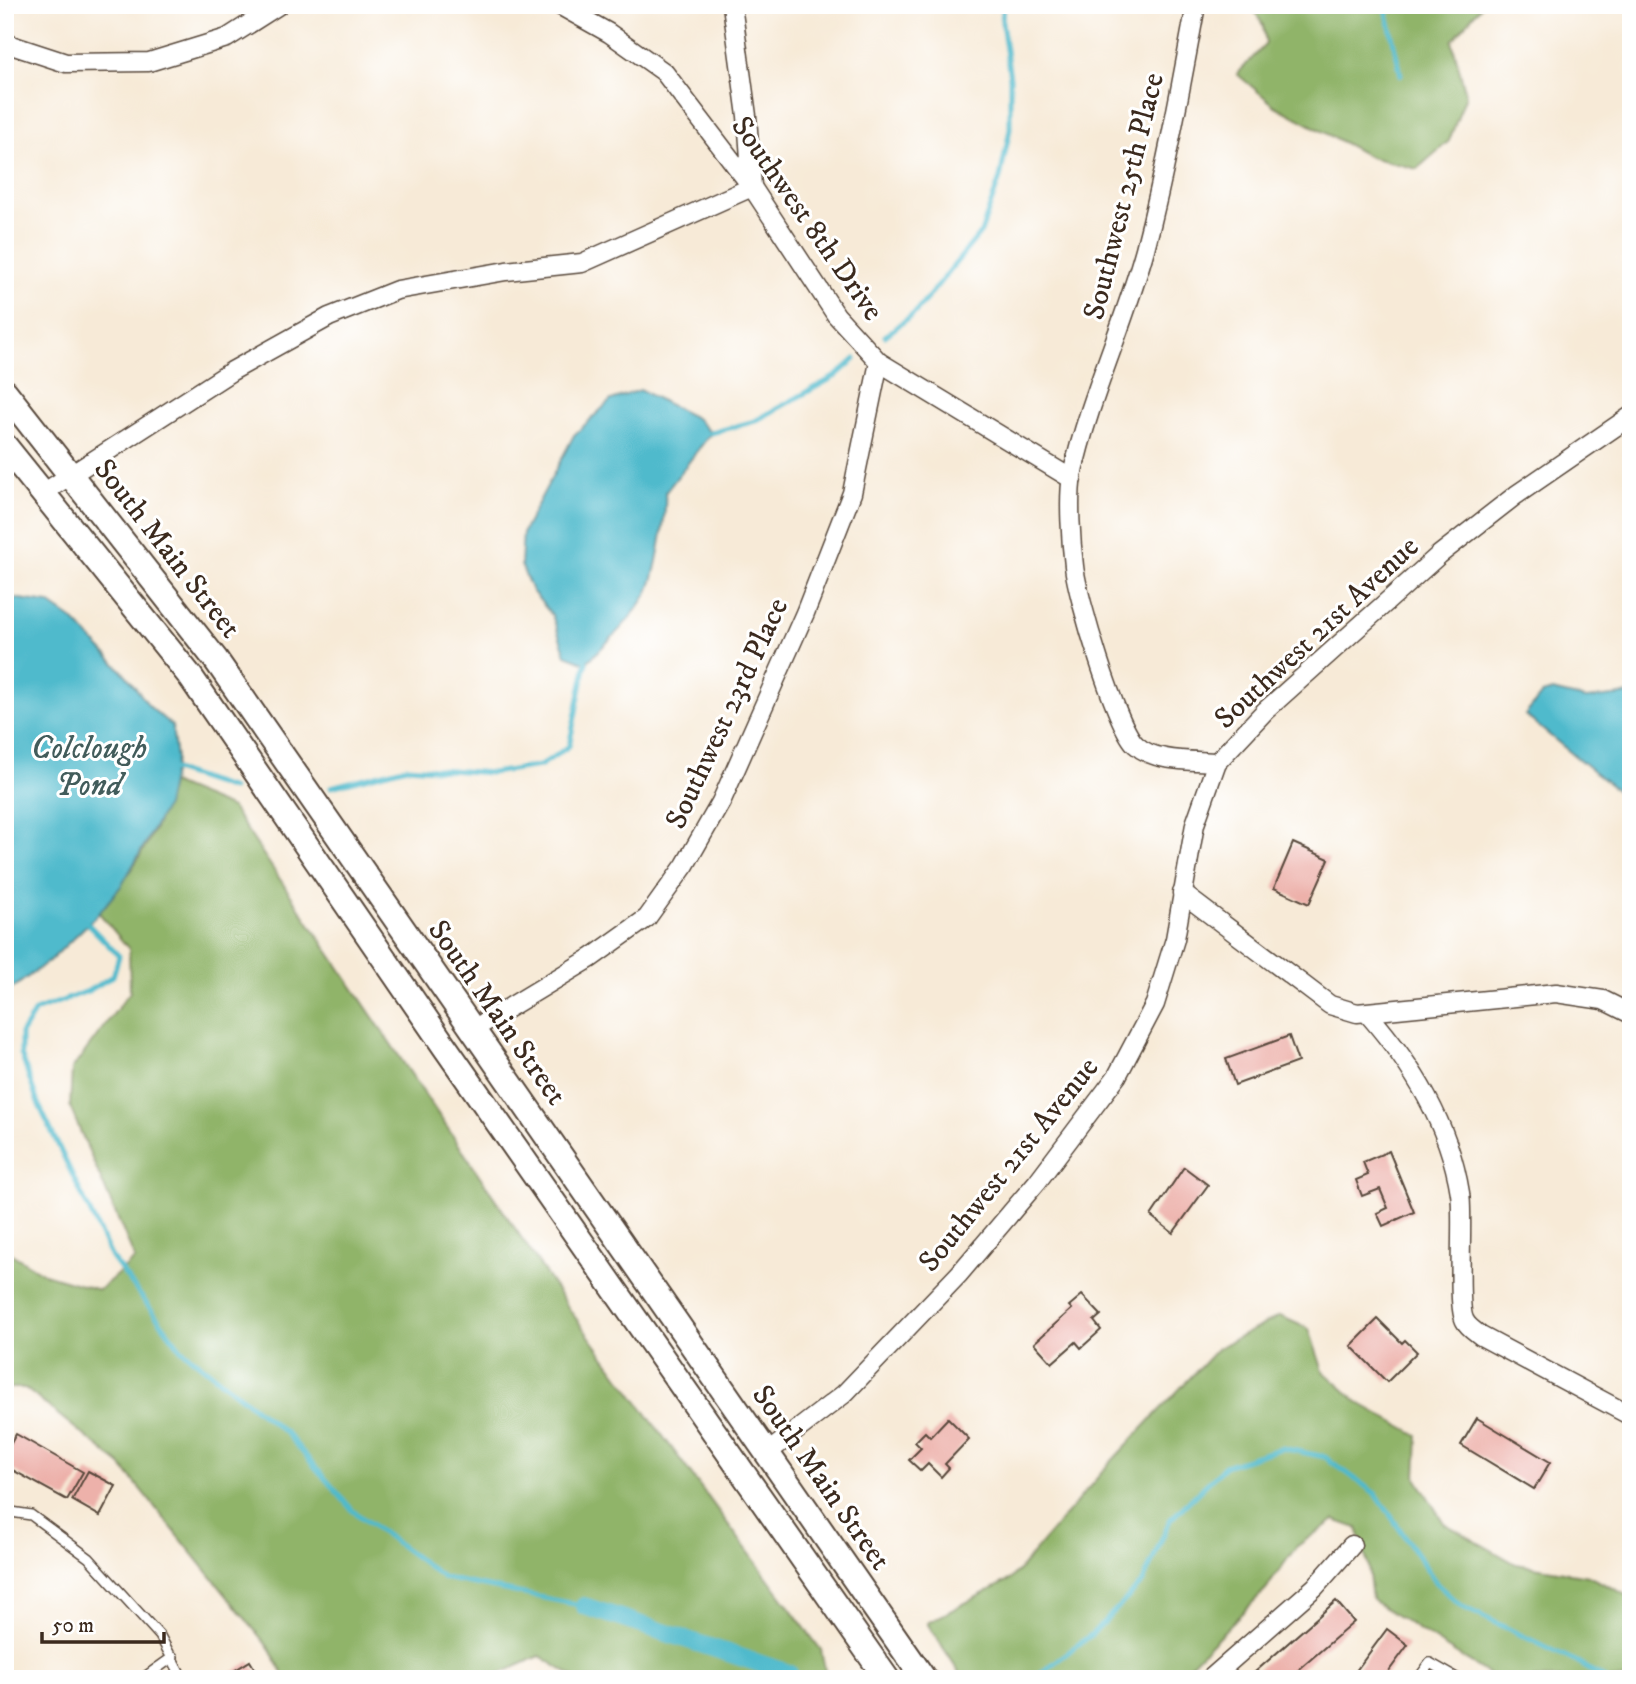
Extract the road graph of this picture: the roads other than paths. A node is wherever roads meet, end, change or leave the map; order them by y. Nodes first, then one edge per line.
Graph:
1 (279, 5) edge
2 (559, 5) edge
3 (732, 5) edge
4 (1196, 5) edge
5 (5, 43) edge
6 (752, 187) junction
7 (879, 362) junction
8 (5, 392) edge
9 (1631, 416) edge
10 (5, 446) edge
11 (71, 475) junction
12 (1072, 479) junction
13 (43, 493) junction
14 (1217, 762) junction
15 (1182, 893) junction
16 (1368, 1013) junction
17 (1631, 1014) edge
18 (472, 1030) junction
19 (444, 1047) junction
20 (1631, 1416) edge
21 (767, 1453) junction
22 (740, 1468) junction
23 (5, 1511) edge
24 (1352, 1545) dead end
25 (173, 1657) junction
26 (1453, 1677) edge
27 (142, 1679) edge
28 (183, 1679) edge
29 (887, 1679) edge
30 (924, 1679) edge
31 (1210, 1679) edge
32 (1418, 1679) edge

1 - 5 street
2 - 6 street, Southwest 8th Drive
3 - 6 street
4 - 12 street, Southwest 25th Place
6 - 7 street, Southwest 8th Drive
6 - 11 street
7 - 12 street, Southwest 8th Drive
7 - 18 street, Southwest 23rd Place
8 - 11 main road, South Main Street
9 - 14 street, Southwest 21st Avenue
10 - 13 main road, South Main Street
11 - 13 street
11 - 18 main road, South Main Street
12 - 14 street
13 - 19 main road, South Main Street
14 - 15 street, Southwest 21st Avenue
15 - 16 street
15 - 21 street, Southwest 21st Avenue
16 - 17 street
16 - 20 street
18 - 19 main road
18 - 21 main road, South Main Street
19 - 22 main road, South Main Street
21 - 22 main road
21 - 30 main road, South Main Street
22 - 29 main road, South Main Street
23 - 25 lane
24 - 31 street
25 - 27 lane
25 - 28 lane
26 - 32 lane

